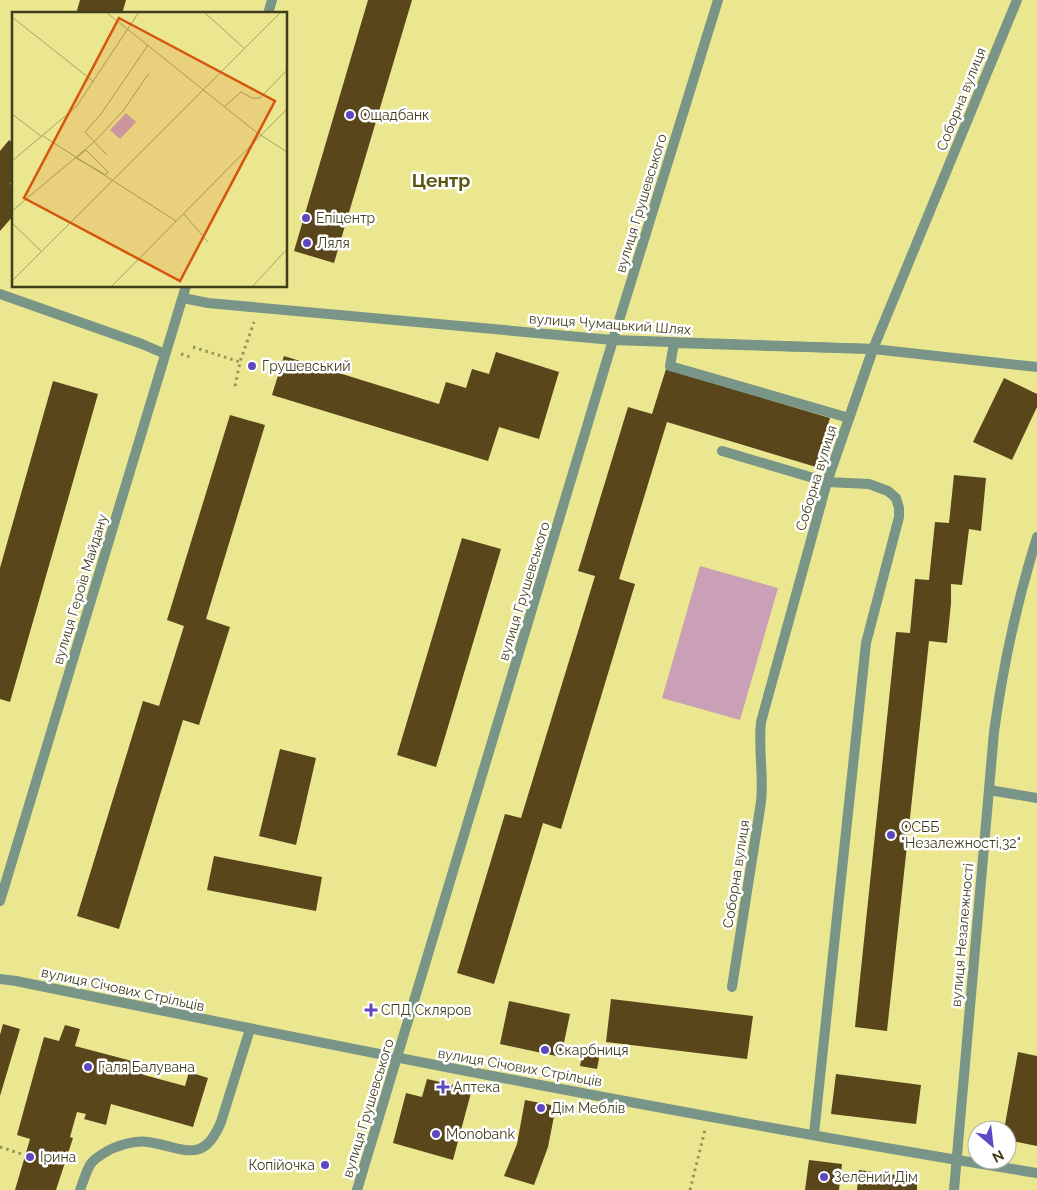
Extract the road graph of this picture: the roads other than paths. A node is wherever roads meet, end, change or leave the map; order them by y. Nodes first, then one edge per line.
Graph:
1 (718, 0) edge
2 (1017, 0) edge
3 (186, 288) edge
4 (0, 294) edge
5 (183, 298) junction
6 (613, 340) junction
7 (674, 343) junction
8 (872, 349) junction
9 (165, 354) junction
10 (1037, 367) edge
11 (849, 418) junction
12 (722, 451) dead end
13 (827, 482) junction
14 (1037, 537) edge
15 (989, 790) junction
16 (1037, 798) edge
17 (0, 901) edge
18 (0, 980) edge
19 (732, 987) dead end
20 (250, 1029) junction
21 (397, 1058) junction
22 (814, 1134) junction
23 (956, 1160) junction
24 (1037, 1173) edge
25 (80, 1190) edge
26 (357, 1190) edge
27 (954, 1190) edge

1 - 6 street, вулиця Грушевського
2 - 8 street, Соборна вулиця
3 - 5 street, вулиця Героїв Майдану
4 - 9 street
5 - 6 street, вулиця Чумацький Шлях
5 - 9 street, вулиця Героїв Майдану
6 - 7 street, вулиця Чумацький Шлях
6 - 21 street, вулиця Грушевського
7 - 8 street, вулиця Чумацький Шлях
7 - 11 street
8 - 10 street
8 - 11 street, Соборна вулиця
9 - 17 street, вулиця Героїв Майдану
11 - 13 street, Соборна вулиця
12 - 13 street
13 - 19 street, Соборна вулиця
13 - 22 street
14 - 15 street, вулиця Незалежності
15 - 16 street
15 - 23 street, вулиця Незалежності
18 - 20 street, вулиця Січових Стрільців
20 - 21 street, вулиця Січових Стрільців
20 - 25 street
21 - 22 street, вулиця Січових Стрільців
21 - 26 street, вулиця Грушевського
22 - 23 street, вулиця Січових Стрільців
23 - 24 street, вулиця Січових Стрільців
23 - 27 street, вулиця Незалежності

